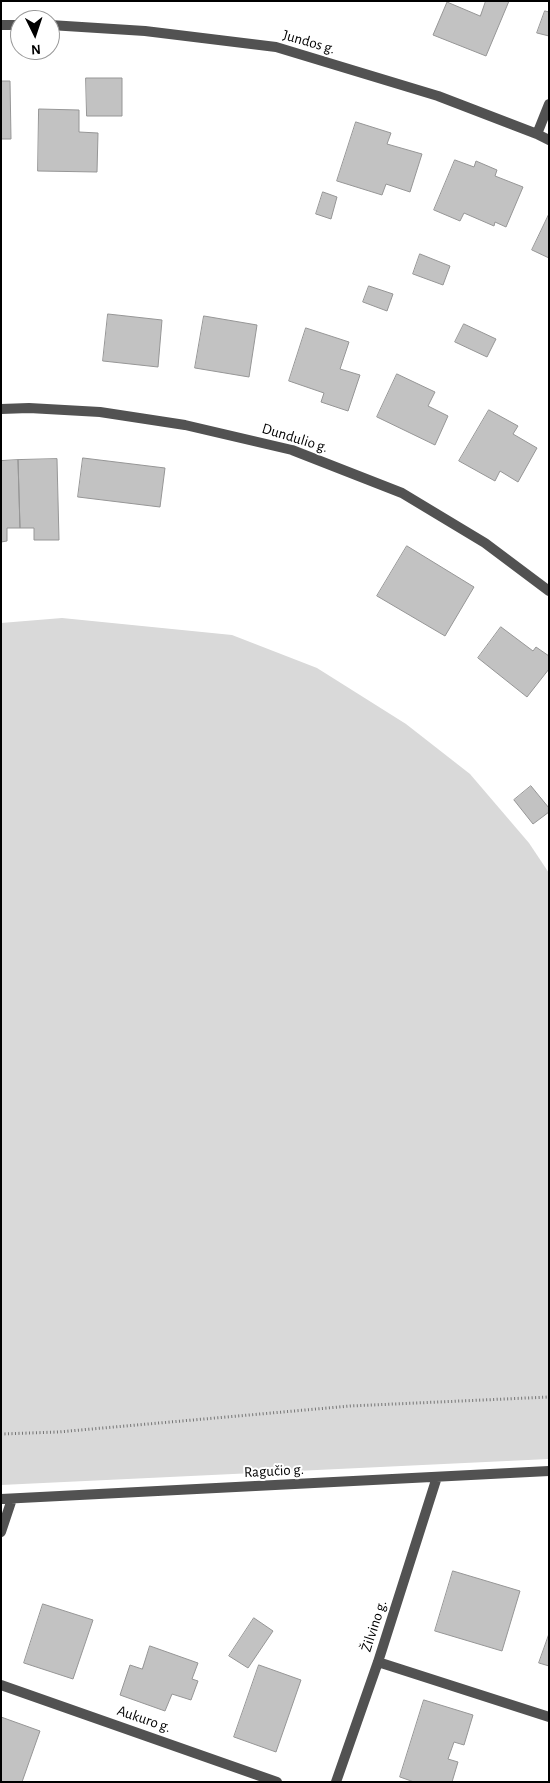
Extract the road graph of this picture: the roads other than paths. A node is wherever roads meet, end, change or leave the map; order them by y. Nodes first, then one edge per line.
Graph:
1 (60, 26) edge
2 (549, 104) edge
3 (537, 134) junction
4 (549, 140) edge
5 (1, 410) edge
6 (549, 591) edge
7 (549, 1471) edge
8 (438, 1477) junction
9 (6, 1499) edge
10 (1, 1532) edge
11 (378, 1662) junction
12 (1, 1685) edge
13 (549, 1717) edge
14 (277, 1782) edge
15 (336, 1782) edge

1 - 3 street, Jundos g.
2 - 3 street
3 - 4 street, Jundos g.
5 - 6 street, Dundulio g.
7 - 8 street, Ragučio g.
8 - 9 street, Ragučio g.
8 - 11 street, Žilvino g.
9 - 10 street
11 - 13 street
11 - 15 street, Žilvino g.
12 - 14 street, Aukuro g.

